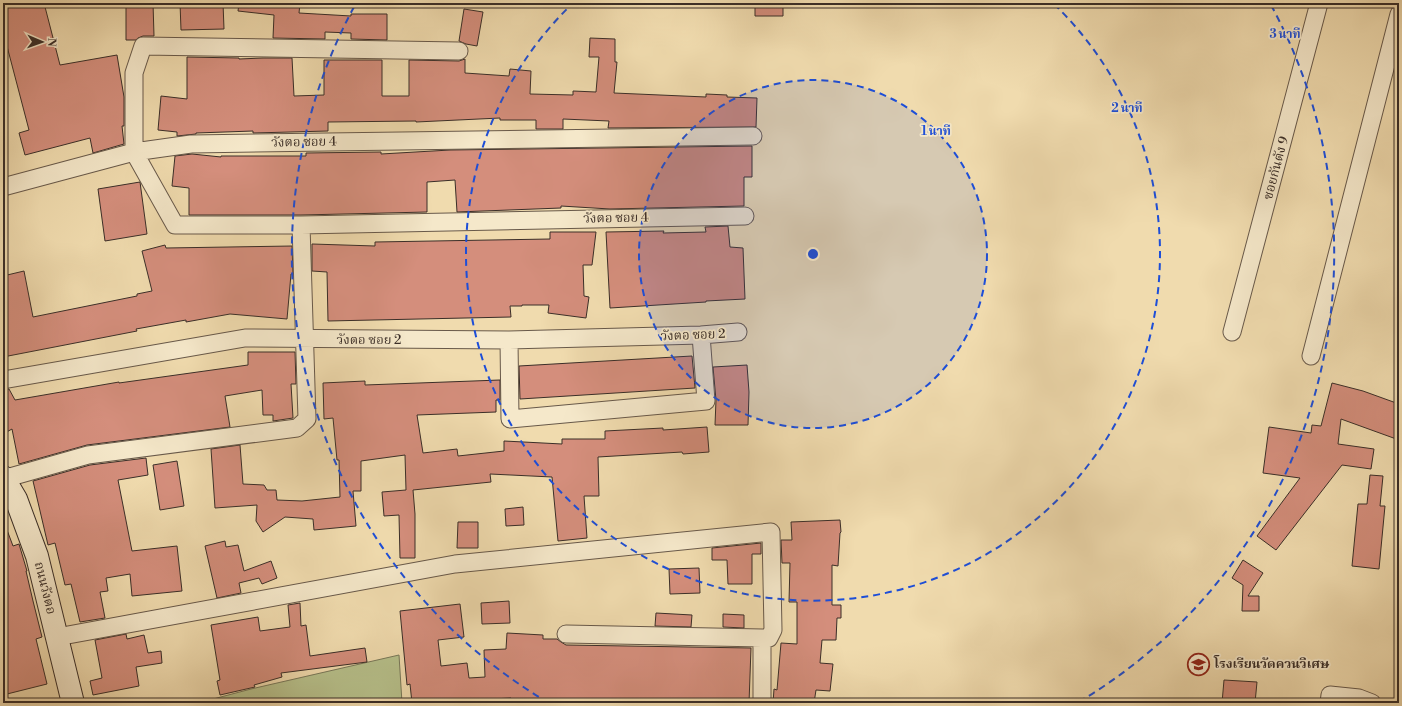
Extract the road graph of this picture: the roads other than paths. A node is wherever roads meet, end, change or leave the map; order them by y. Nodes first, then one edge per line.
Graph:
1 (1319, 3) edge
2 (1399, 14) edge
3 (460, 51) dead end
4 (753, 136) dead end
5 (134, 152) junction
6 (3, 187) edge
7 (745, 216) dead end
8 (301, 225) junction
9 (738, 332) dead end
10 (1232, 332) dead end
11 (701, 335) junction
12 (306, 339) junction
13 (509, 340) junction
14 (1311, 356) dead end
15 (3, 380) edge
16 (3, 478) edge
17 (566, 634) dead end
18 (57, 637) junction
19 (762, 638) junction
20 (1349, 700) edge
21 (73, 703) edge
22 (762, 703) edge
23 (1329, 703) edge
24 (1372, 703) edge

1 - 10 street, ซอยกันตัง 9
2 - 14 street
3 - 5 street
4 - 5 street, วังตอ ซอย 4
5 - 6 street, วังตอ ซอย 4
5 - 8 street, วังตอ ซอย 4
7 - 8 street, วังตอ ซอย 4
8 - 12 street
9 - 11 street, วังตอ ซอย 2
11 - 13 street, วังตอ ซอย 2
11 - 13 street
12 - 13 street, วังตอ ซอย 2
12 - 15 street, วังตอ ซอย 2
12 - 16 street
16 - 18 street, ถนนวังตอ
17 - 19 street
18 - 19 street
18 - 21 street, ถนนวังตอ
19 - 22 street
20 - 23 street
20 - 24 street

